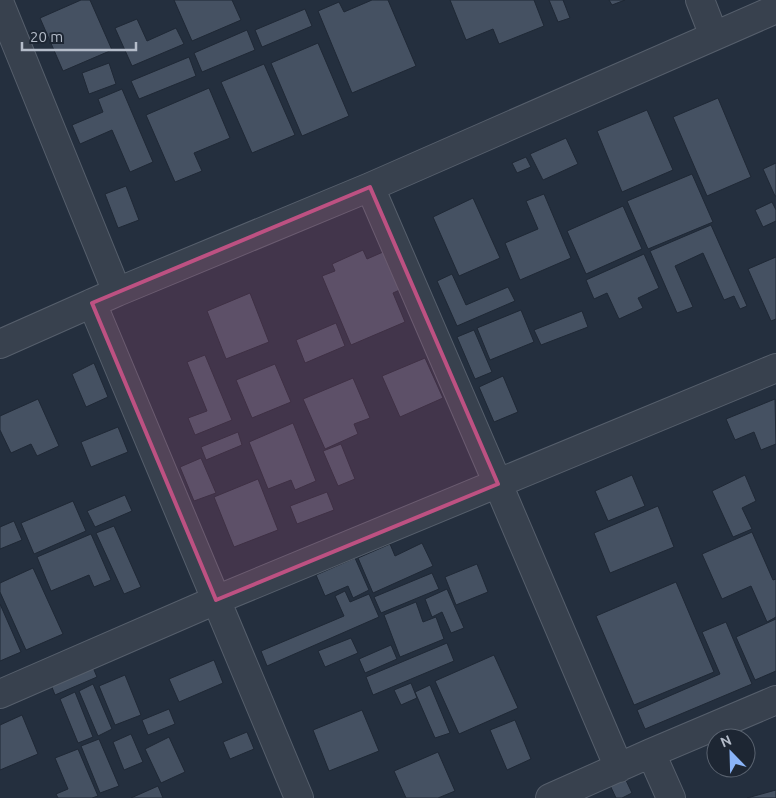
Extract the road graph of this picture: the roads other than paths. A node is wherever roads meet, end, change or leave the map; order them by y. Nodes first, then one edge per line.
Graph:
1 (700, 0) edge
2 (0, 4) edge
3 (776, 9) edge
4 (714, 36) junction
5 (370, 187) junction
6 (116, 292) junction
7 (92, 303) junction
8 (0, 344) edge
9 (776, 368) edge
10 (498, 484) junction
11 (216, 600) junction
12 (0, 694) edge
13 (776, 700) edge
14 (651, 752) junction
15 (619, 768) junction
16 (299, 798) edge
17 (550, 798) edge
18 (671, 798) edge

1 - 4 street
2 - 6 street
3 - 4 street
4 - 5 street
5 - 6 street
5 - 10 street
6 - 7 street
7 - 8 street
7 - 11 street
9 - 10 street
10 - 11 street
10 - 15 street
11 - 12 street
11 - 16 street
13 - 14 street
14 - 15 street
14 - 18 street
15 - 17 street

